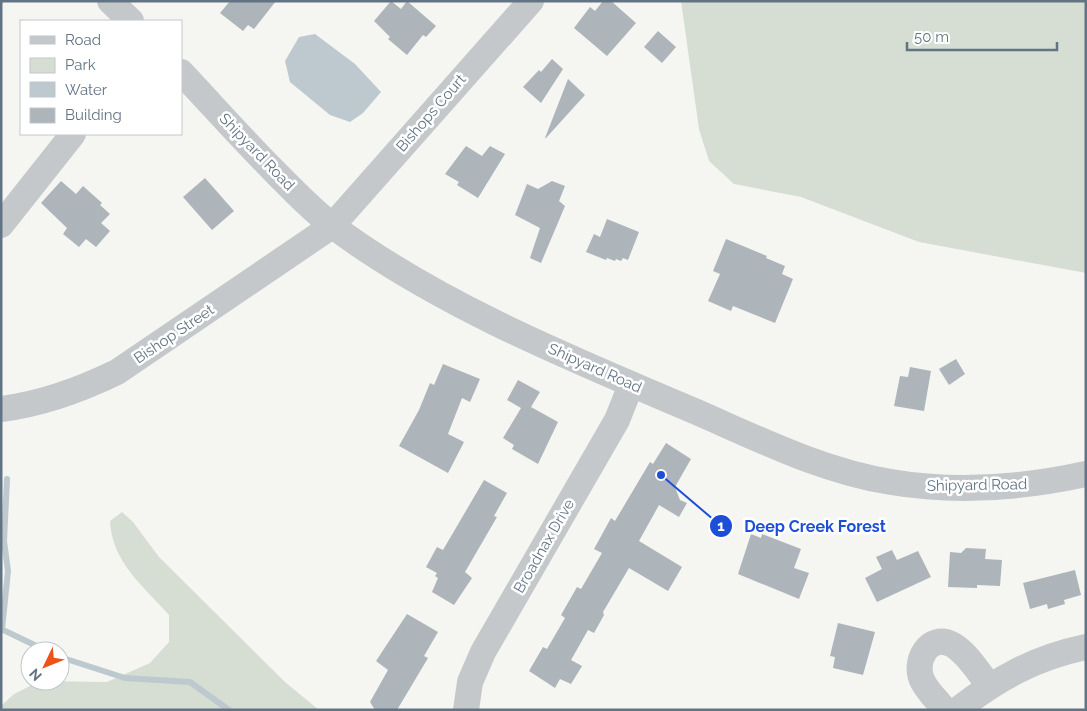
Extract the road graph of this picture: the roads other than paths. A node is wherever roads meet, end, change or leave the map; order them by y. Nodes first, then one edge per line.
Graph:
1 (110, 1) edge
2 (530, 1) edge
3 (130, 20) edge
4 (182, 73) edge
5 (72, 135) edge
6 (1, 225) edge
7 (332, 226) junction
8 (631, 385) junction
9 (1, 409) edge
10 (1086, 474) edge
11 (1086, 647) edge
12 (989, 685) junction
13 (466, 710) edge
14 (945, 710) edge
15 (957, 710) edge

1 - 3 street
2 - 7 street, Bishops Court
4 - 7 street, Shipyard Road
5 - 6 street
7 - 8 street, Shipyard Road
7 - 9 street, Bishop Street
8 - 10 street, Shipyard Road
8 - 13 street, Broadnax Drive
11 - 12 street
12 - 14 street
12 - 15 street

